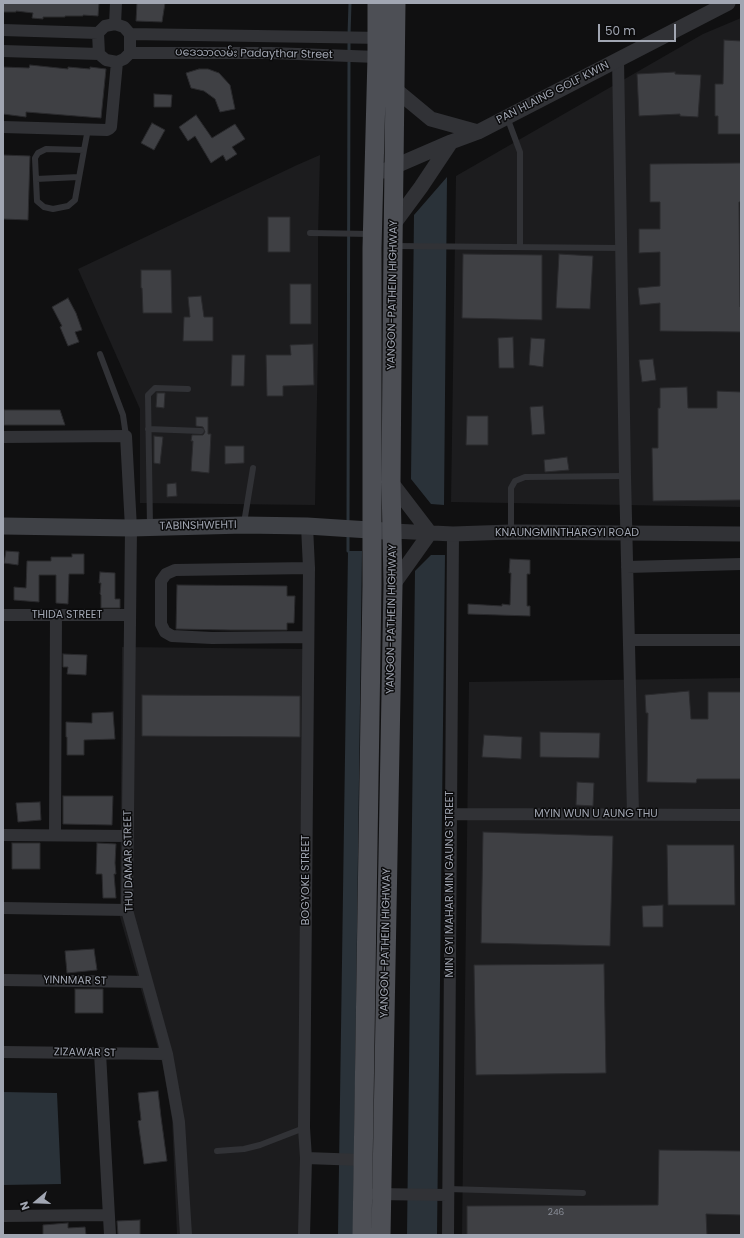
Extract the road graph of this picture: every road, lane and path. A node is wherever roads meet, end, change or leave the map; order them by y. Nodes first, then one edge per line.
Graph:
1 (116, 3) edge
2 (378, 3) edge
3 (396, 3) edge
4 (728, 3) edge
5 (115, 24) junction
6 (3, 30) edge
7 (98, 33) junction
8 (130, 34) junction
9 (387, 38) junction
10 (3, 51) edge
11 (130, 53) junction
12 (99, 54) junction
13 (377, 57) junction
14 (618, 59) junction
15 (116, 62) junction
16 (396, 90) junction
17 (507, 116) junction
18 (3, 127) edge
19 (88, 129) junction
20 (478, 132) junction
21 (451, 142) junction
22 (84, 150) junction
23 (395, 167) junction
24 (374, 176) junction
25 (79, 177) junction
26 (36, 179) junction
27 (393, 225) junction
28 (310, 233) dead end
29 (373, 234) junction
30 (393, 246) junction
31 (520, 247) junction
32 (621, 248) junction
33 (100, 354) dead end
34 (188, 389) dead end
35 (148, 429) junction
36 (201, 430) dead end
37 (126, 436) junction
38 (3, 437) edge
39 (253, 468) dead end
40 (625, 476) junction
41 (391, 482) junction
42 (244, 525) junction
43 (3, 526) edge
44 (307, 526) junction
45 (150, 527) junction
46 (131, 528) junction
47 (372, 530) junction
48 (393, 531) junction
49 (511, 532) junction
50 (430, 533) junction
51 (453, 534) junction
52 (626, 534) junction
53 (741, 534) edge
54 (741, 564) edge
55 (627, 567) junction
56 (309, 568) junction
57 (393, 585) junction
58 (3, 615) edge
59 (56, 615) junction
60 (130, 615) junction
61 (308, 637) junction
62 (629, 640) junction
63 (741, 640) edge
64 (450, 814) junction
65 (633, 814) junction
66 (741, 815) edge
67 (3, 835) edge
68 (55, 835) junction
69 (128, 836) junction
70 (3, 908) edge
71 (127, 910) junction
72 (3, 980) edge
73 (146, 982) junction
74 (3, 1052) edge
75 (100, 1053) junction
76 (167, 1054) junction
77 (304, 1128) junction
78 (217, 1151) dead end
79 (306, 1158) junction
80 (361, 1160) junction
81 (448, 1192) junction
82 (583, 1192) dead end
83 (386, 1194) junction
84 (362, 1195) junction
85 (108, 1215) junction
86 (3, 1216) edge
87 (110, 1235) edge
88 (186, 1235) edge
89 (304, 1235) edge
90 (362, 1235) edge
91 (381, 1235) edge
92 (448, 1235) edge

1 - 5 street
2 - 9 main road, YANGON-PATHEIN HIGHWAY
3 - 9 main road, YANGON-PATHEIN HIGHWAY
4 - 14 street, PAN HLAING GOLF KWIN
5 - 7 street
5 - 8 street
6 - 7 street
7 - 12 street
8 - 9 street, ပဒေသာလမ်း Padaythar Street
8 - 11 street
9 - 13 main road, YANGON-PATHEIN HIGHWAY
9 - 16 main road, YANGON-PATHEIN HIGHWAY
10 - 12 street
11 - 13 street, ပဒေသာလမ်း Padaythar Street
11 - 15 street
12 - 15 street
13 - 24 main road, YANGON-PATHEIN HIGHWAY
14 - 17 street, PAN HLAING GOLF KWIN
14 - 32 street
15 - 19 street
16 - 20 street
16 - 23 main road, YANGON-PATHEIN HIGHWAY
17 - 20 street, PAN HLAING GOLF KWIN
17 - 31 lane
18 - 19 street
19 - 22 lane
20 - 21 street, PAN HLAING GOLF KWIN
21 - 23 street, PAN HLAING GOLF KWIN
21 - 27 street
22 - 25 lane
22 - 26 lane
23 - 24 street, PAN HLAING GOLF KWIN
23 - 27 main road, YANGON-PATHEIN HIGHWAY
24 - 29 main road, YANGON-PATHEIN HIGHWAY
25 - 26 lane
25 - 26 lane
27 - 30 main road, YANGON-PATHEIN HIGHWAY
28 - 29 lane
29 - 47 main road, YANGON-PATHEIN HIGHWAY
30 - 31 lane
30 - 41 main road, YANGON-PATHEIN HIGHWAY
31 - 32 lane
32 - 40 street
33 - 37 lane
34 - 35 lane
35 - 36 lane
35 - 45 lane
37 - 38 street
37 - 46 street, THU DAMAR STREET
39 - 42 lane
40 - 49 lane
40 - 52 street
41 - 48 main road, YANGON-PATHEIN HIGHWAY
41 - 50 street
42 - 44 main road, TABINSHWEHTI
42 - 45 main road, TABINSHWEHTI
43 - 46 main road, TABINSHWEHTI
44 - 47 main road, TABINSHWEHTI
44 - 56 street, BOGYOKE STREET
45 - 46 main road, TABINSHWEHTI
46 - 60 street, THU DAMAR STREET
47 - 48 main road, TABINSHWEHTI
47 - 80 main road, YANGON-PATHEIN HIGHWAY
48 - 50 street, KNAUNGMINTHARGYI ROAD
48 - 57 main road, YANGON-PATHEIN HIGHWAY
49 - 51 street, KNAUNGMINTHARGYI ROAD
49 - 52 street, KNAUNGMINTHARGYI ROAD
50 - 51 street, KNAUNGMINTHARGYI ROAD
50 - 57 street
51 - 64 street, MIN GYI MAHAR MIN GAUNG STREET
52 - 53 street, KNAUNGMINTHARGYI ROAD
52 - 55 street
54 - 55 street
55 - 62 street
56 - 61 street, BOGYOKE STREET
56 - 61 street
57 - 83 main road, YANGON-PATHEIN HIGHWAY
58 - 59 street, THIDA STREET
59 - 60 street, THIDA STREET
59 - 68 street
60 - 69 street, THU DAMAR STREET
61 - 77 street, BOGYOKE STREET
62 - 63 street
62 - 65 street
64 - 65 street, MYIN WUN U AUNG THU
64 - 81 street, MIN GYI MAHAR MIN GAUNG STREET
65 - 66 street, MYIN WUN U AUNG THU
67 - 68 street
68 - 69 street
69 - 71 street, THU DAMAR STREET
70 - 71 street
71 - 73 street, THU DAMAR STREET
72 - 73 street, YINNMAR ST
73 - 76 street, THU DAMAR STREET
74 - 75 street, ZIZAWAR ST
75 - 76 street, ZIZAWAR ST
75 - 85 street
76 - 88 street, THU DAMAR STREET
77 - 78 lane
77 - 79 street, BOGYOKE STREET
79 - 80 street
79 - 89 street, BOGYOKE STREET
80 - 84 main road, YANGON-PATHEIN HIGHWAY
81 - 82 lane
81 - 83 street
81 - 92 street, MIN GYI MAHAR MIN GAUNG STREET
83 - 84 street
83 - 91 main road, YANGON-PATHEIN HIGHWAY
84 - 90 main road, YANGON-PATHEIN HIGHWAY
85 - 86 street
85 - 87 street

